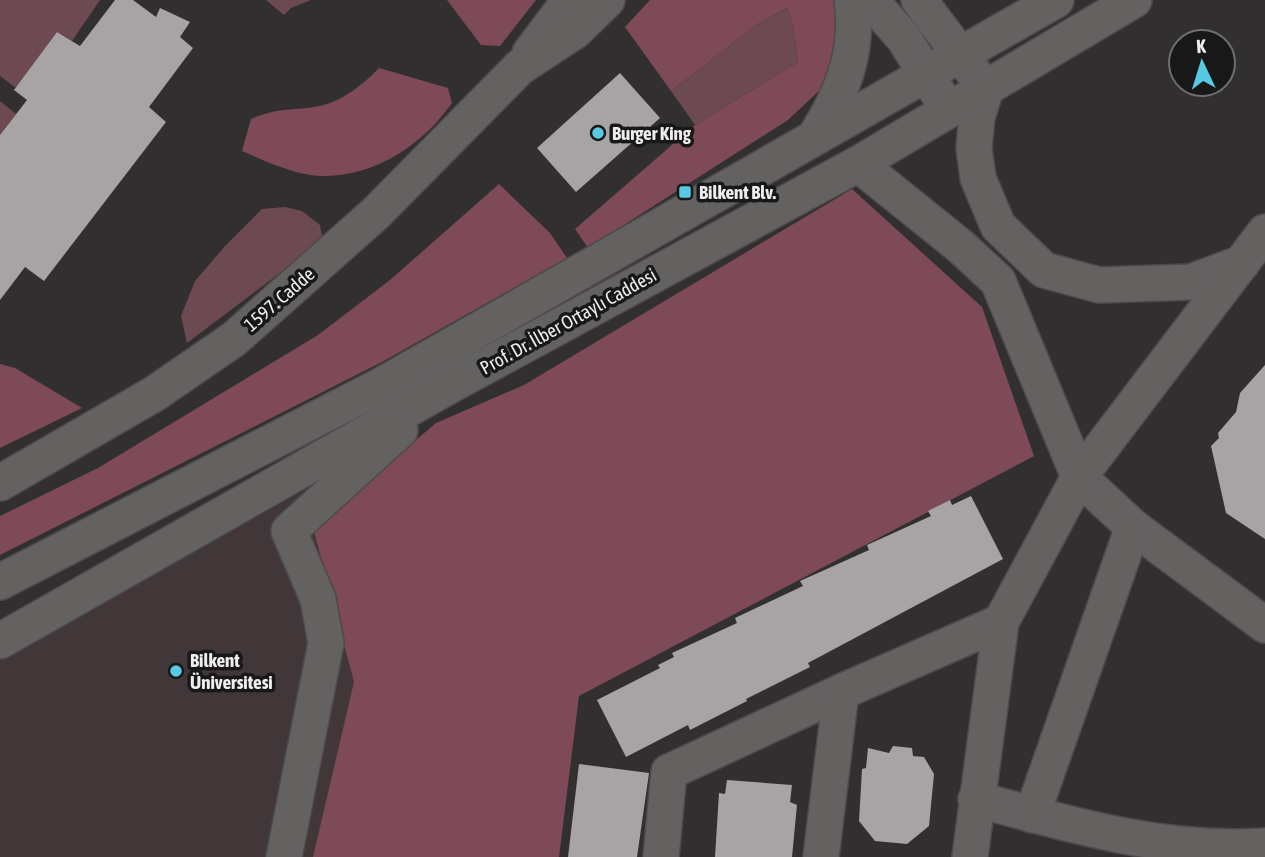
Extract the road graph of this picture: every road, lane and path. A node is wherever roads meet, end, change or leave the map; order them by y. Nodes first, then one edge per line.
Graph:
1 (570, 0) edge
2 (607, 0) edge
3 (852, 0) edge
4 (870, 0) edge
5 (919, 0) edge
6 (1056, 0) edge
7 (1134, 0) edge
8 (961, 55) junction
9 (520, 67) junction
10 (926, 75) junction
11 (986, 89) junction
12 (950, 110) junction
13 (815, 136) junction
14 (858, 164) junction
15 (1265, 232) edge
16 (1242, 263) junction
17 (449, 386) junction
18 (1079, 477) junction
19 (0, 483) edge
20 (1133, 527) junction
21 (0, 582) edge
22 (1001, 622) junction
23 (1265, 625) edge
24 (0, 641) edge
25 (841, 692) junction
26 (976, 799) junction
27 (1032, 815) junction
28 (1265, 846) edge
29 (284, 857) edge
30 (661, 857) edge
31 (821, 857) edge
32 (970, 857) edge

1 - 9 street, 1597. Cadde
2 - 9 street, 1597. Cadde
3 - 13 street
4 - 10 street
5 - 8 street
6 - 8 street, Prof. Dr. İlber Ortaylı Caddesi
7 - 11 street, Prof. Dr. İlber Ortaylı Caddesi
8 - 10 street, Prof. Dr. İlber Ortaylı Caddesi
8 - 11 street
9 - 19 street, 1597. Cadde
10 - 12 street
10 - 13 street, Prof. Dr. İlber Ortaylı Caddesi
11 - 12 street, Prof. Dr. İlber Ortaylı Caddesi
11 - 16 street
12 - 14 street, Prof. Dr. İlber Ortaylı Caddesi
13 - 21 street, Prof. Dr. İlber Ortaylı Caddesi
14 - 17 street, Prof. Dr. İlber Ortaylı Caddesi
14 - 18 street
15 - 16 street
16 - 18 street
17 - 24 street, Prof. Dr. İlber Ortaylı Caddesi
17 - 29 street
18 - 20 street
18 - 22 street
20 - 23 street
20 - 27 street
22 - 25 street
22 - 26 street
25 - 30 street
25 - 31 street
26 - 27 street
26 - 32 street
27 - 28 street

